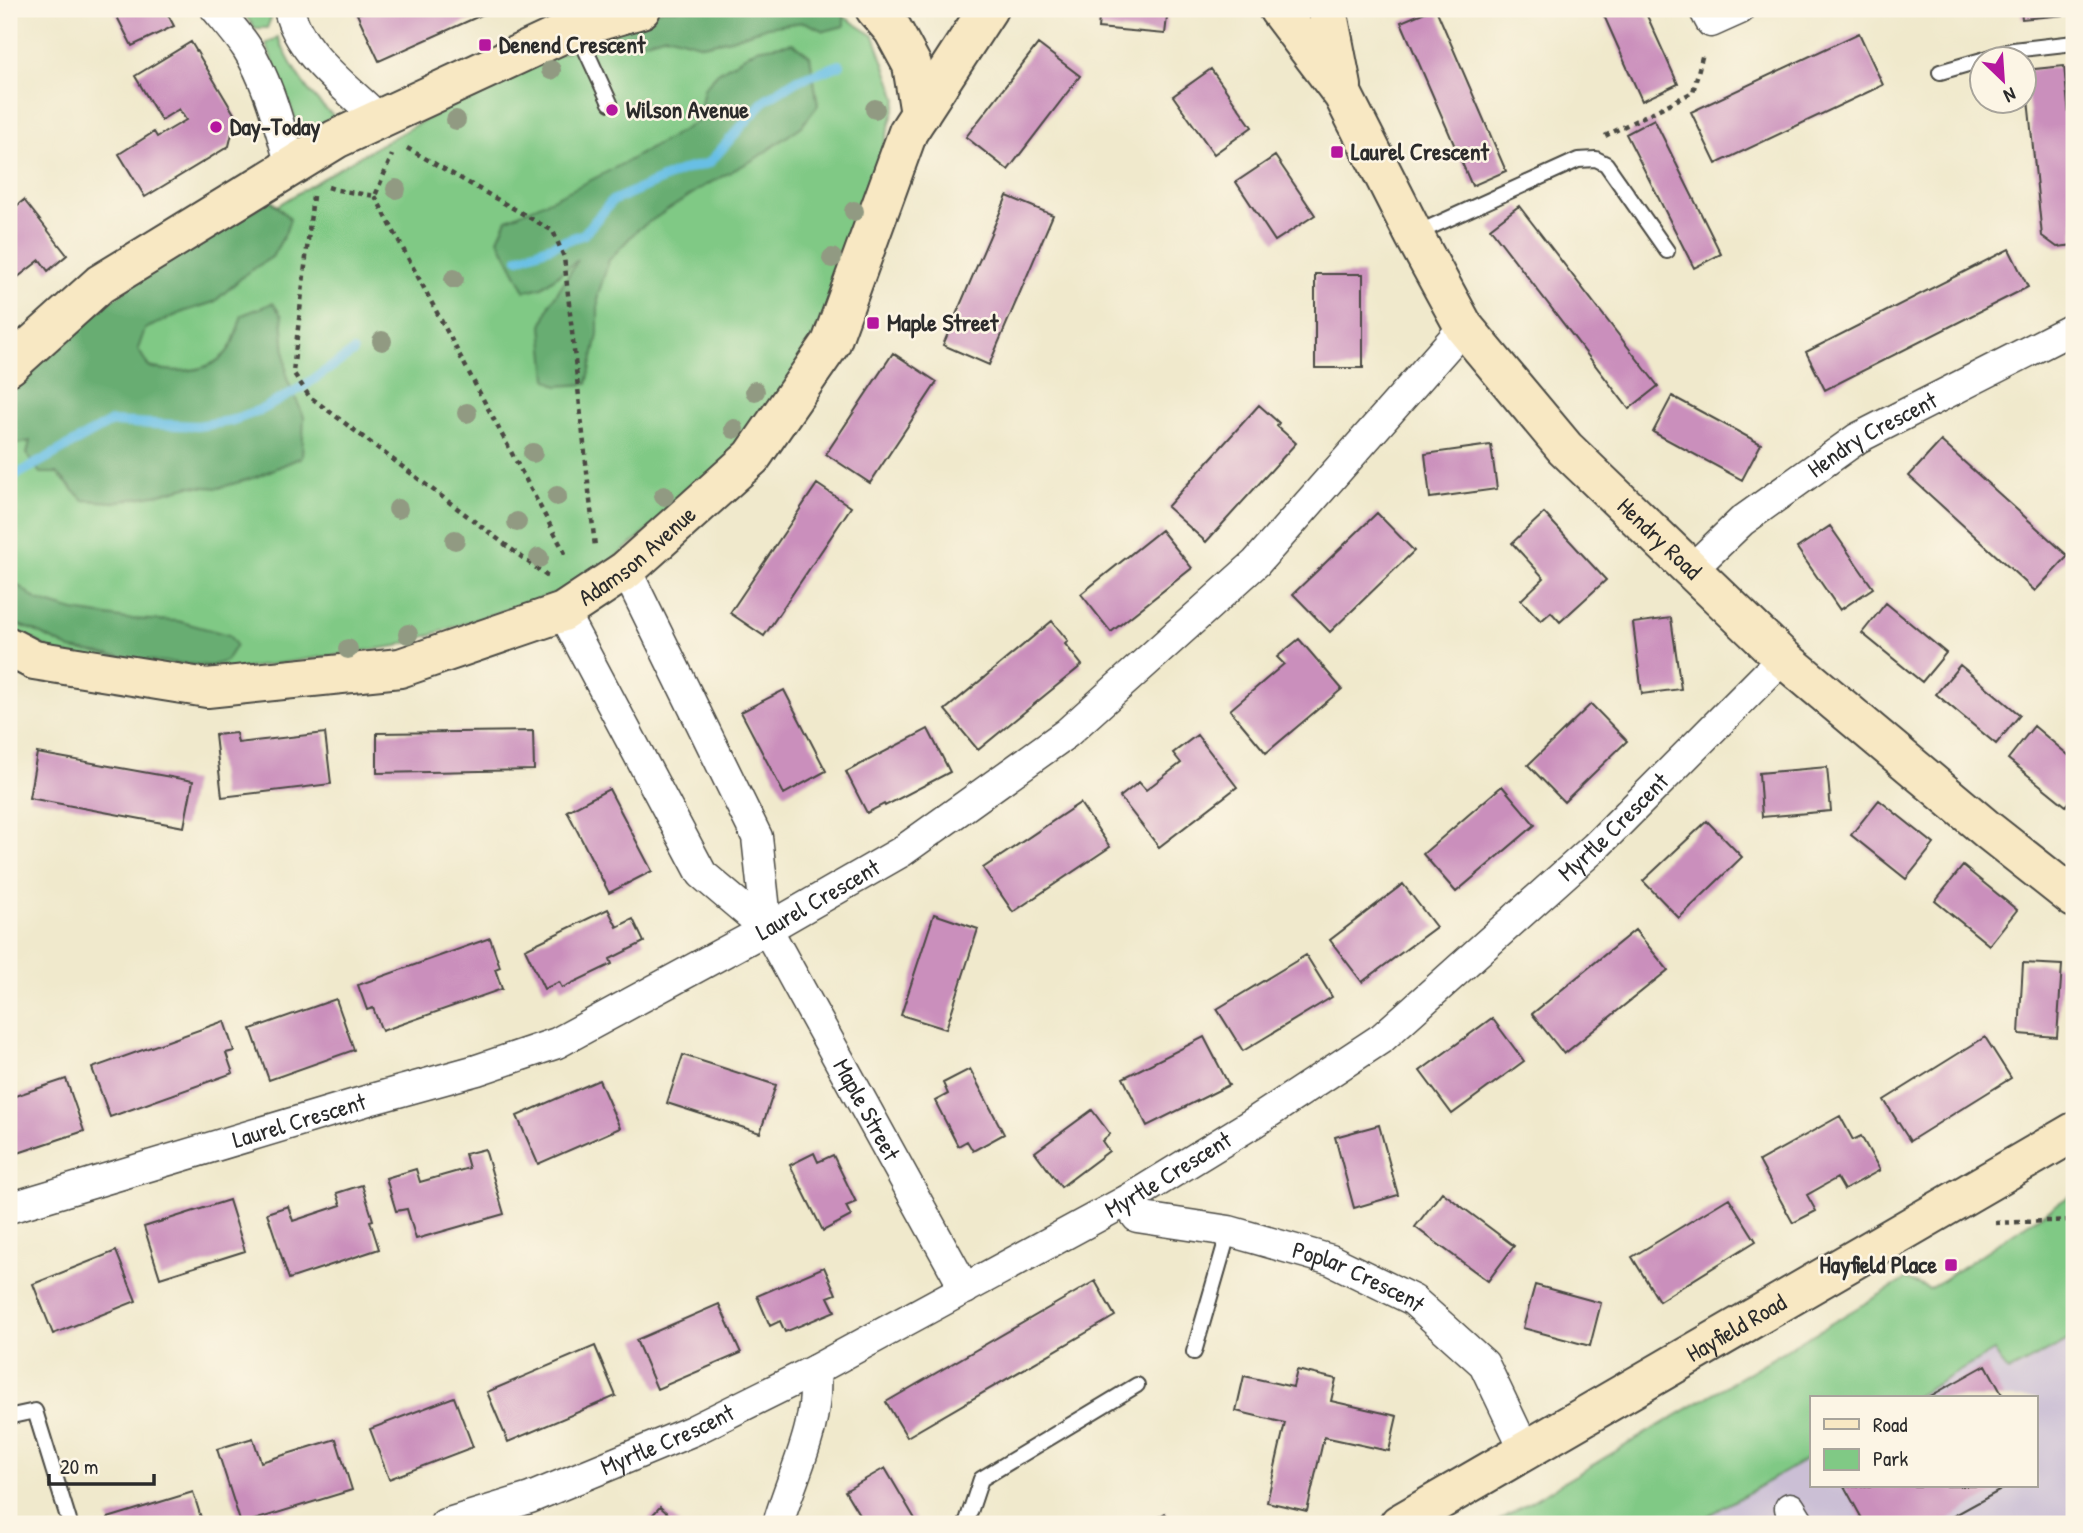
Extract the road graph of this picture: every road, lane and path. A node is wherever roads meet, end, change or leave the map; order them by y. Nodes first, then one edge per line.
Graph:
1 (216, 9) edge
2 (289, 9) edge
3 (641, 9) edge
4 (875, 9) edge
5 (988, 9) edge
6 (1278, 9) edge
7 (1327, 9) edge
8 (1740, 9) edge
9 (1707, 15) edge
10 (575, 28) junction
11 (2074, 43) edge
12 (2038, 47) edge
13 (1968, 64) edge
14 (1940, 72) dead end
15 (1343, 95) junction
16 (610, 103) dead end
17 (920, 114) junction
18 (388, 130) junction
19 (1578, 160) junction
20 (302, 180) junction
21 (375, 196) dead end
22 (1413, 235) junction
23 (1667, 251) dead end
24 (1464, 327) junction
25 (2074, 328) edge
26 (9, 366) edge
27 (567, 557) dead end
28 (611, 560) junction
29 (1690, 571) junction
30 (556, 595) junction
31 (9, 647) edge
32 (1783, 658) junction
33 (2074, 898) edge
34 (767, 929) junction
35 (2074, 1132) edge
36 (1126, 1201) junction
37 (9, 1208) edge
38 (1229, 1231) junction
39 (965, 1289) junction
40 (1194, 1352) dead end
41 (815, 1370) junction
42 (1137, 1385) dead end
43 (12, 1416) dead end
44 (1525, 1450) junction
45 (70, 1524) edge
46 (445, 1524) edge
47 (778, 1524) edge
48 (966, 1524) edge
49 (1399, 1524) edge

1 - 20 street
2 - 18 street
3 - 10 street
4 - 17 street
5 - 17 street, Adamson Avenue
6 - 15 street, Hendry Road
7 - 15 street, Hendry Road
8 - 9 street
9 - 19 path
10 - 16 lane
10 - 18 street
11 - 12 lane
13 - 14 lane
15 - 22 street, Hendry Road
17 - 28 street, Adamson Avenue
18 - 20 street
18 - 28 path
19 - 22 lane
19 - 23 lane
20 - 26 street
20 - 30 path
21 - 27 path
22 - 24 street, Hendry Road
24 - 29 street, Hendry Road
24 - 34 street, Laurel Crescent
25 - 29 street, Hendry Crescent
28 - 30 street, Adamson Avenue
28 - 34 street, Maple Street
29 - 32 street, Hendry Road
30 - 31 street, Adamson Avenue
30 - 34 street, Maple Street
32 - 33 street, Hendry Road
32 - 36 street, Myrtle Crescent
34 - 37 street, Laurel Crescent
34 - 39 street, Maple Street
35 - 44 street, Hayfield Road
36 - 38 street, Poplar Crescent
36 - 39 street, Myrtle Crescent
38 - 40 lane
38 - 44 street, Poplar Crescent
39 - 41 street, Myrtle Crescent
41 - 46 street, Myrtle Crescent
41 - 47 street
42 - 48 lane
43 - 45 lane
44 - 49 street, Hayfield Road

